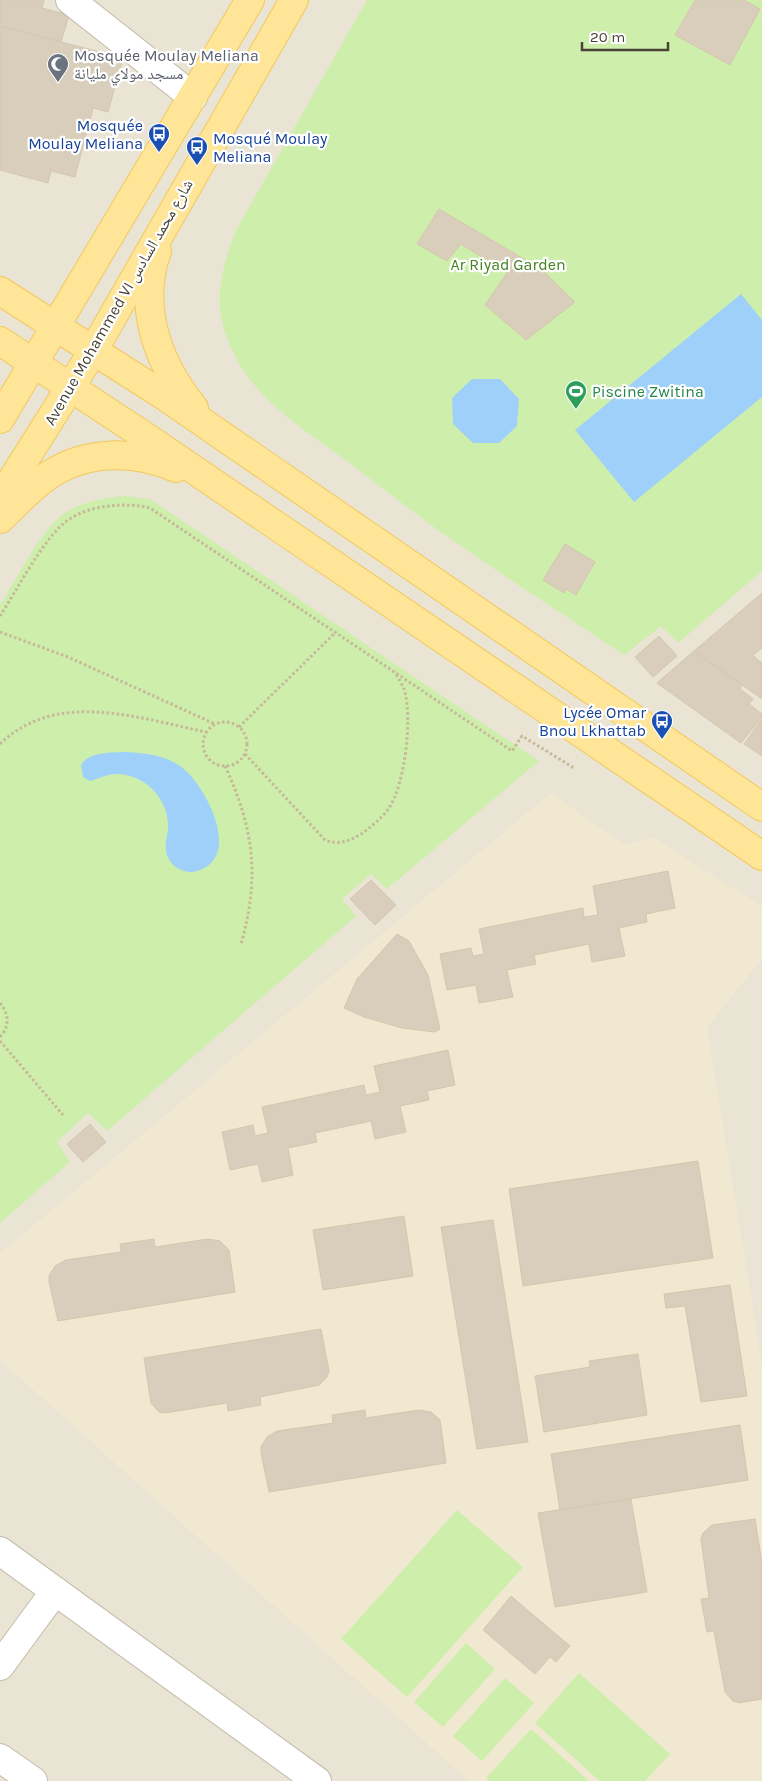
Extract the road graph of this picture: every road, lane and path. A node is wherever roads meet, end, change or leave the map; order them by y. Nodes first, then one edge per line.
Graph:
1 (70, 0) edge
2 (250, 0) edge
3 (294, 0) edge
4 (193, 97) junction
5 (169, 215) junction
6 (0, 291) edge
7 (55, 327) junction
8 (0, 341) edge
9 (92, 351) junction
10 (33, 363) junction
11 (70, 388) junction
12 (0, 419) edge
13 (226, 438) junction
14 (216, 486) junction
15 (0, 499) edge
16 (0, 519) edge
17 (0, 616) edge
18 (0, 632) edge
19 (336, 632) junction
20 (394, 672) junction
21 (215, 724) junction
22 (239, 727) junction
23 (206, 732) junction
24 (0, 744) edge
25 (245, 754) junction
26 (225, 766) junction
27 (574, 768) dead end
28 (762, 807) edge
29 (762, 856) edge
30 (240, 944) dead end
31 (0, 1003) edge
32 (0, 1037) edge
33 (0, 1041) edge
34 (62, 1114) dead end
35 (0, 1551) edge
36 (54, 1591) junction
37 (0, 1666) edge
38 (0, 1758) edge
39 (33, 1781) edge
40 (318, 1781) edge

1 - 4 street
2 - 4 main road
3 - 5 main road, Avenue Mohammed VI شارع محمد السادس
4 - 7 main road
5 - 9 main road, Avenue Mohammed VI شارع محمد السادس
5 - 13 main road
6 - 7 main road
7 - 9 main road
7 - 10 main road
8 - 10 main road
9 - 11 main road, Avenue Mohammed VI شارع محمد السادس
9 - 13 main road
10 - 11 main road
10 - 12 main road
11 - 14 main road
11 - 15 main road, Avenue Mohammed VI شارع محمد السادس
13 - 28 main road
14 - 16 main road
14 - 29 main road
17 - 19 path
18 - 21 path
19 - 20 path
19 - 22 path
20 - 25 path
20 - 27 path
21 - 22 path
21 - 23 path
22 - 25 path
23 - 24 path
23 - 26 path
25 - 26 path
26 - 30 path
31 - 32 path
33 - 34 path
35 - 36 street
36 - 37 street
36 - 40 street
38 - 39 street

